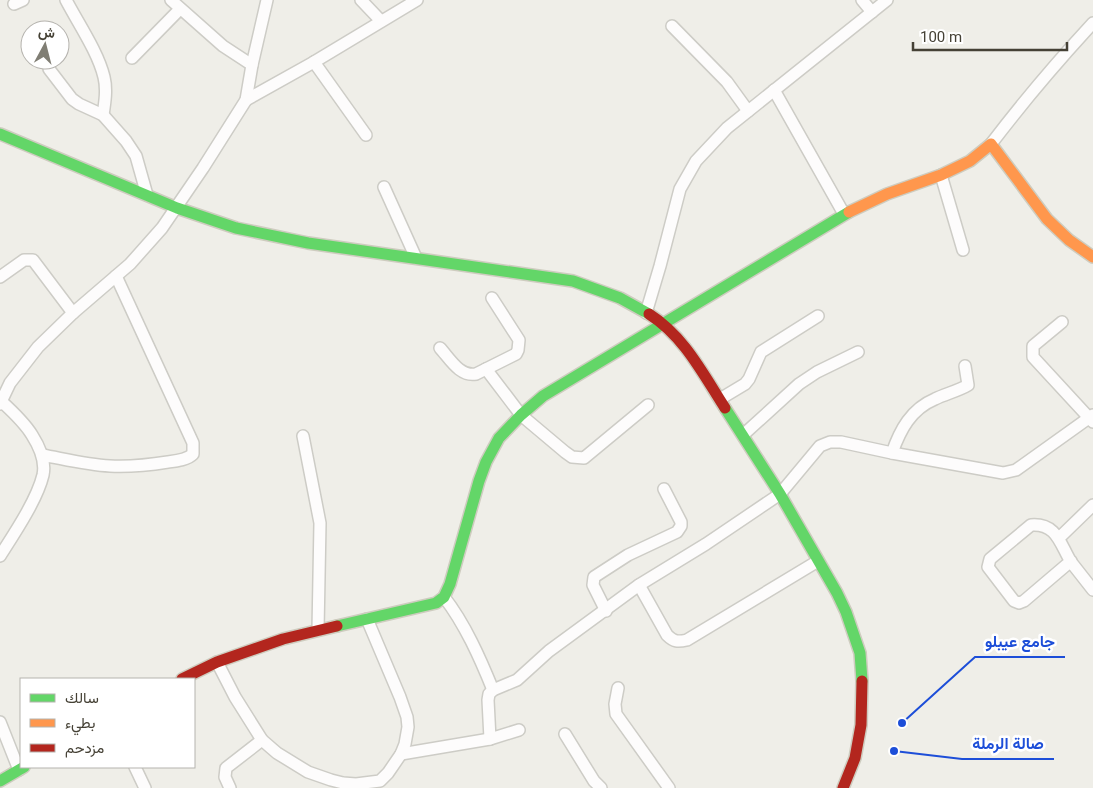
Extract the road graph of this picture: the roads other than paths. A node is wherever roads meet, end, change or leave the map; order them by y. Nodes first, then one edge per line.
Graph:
1 (66, 0) edge
2 (171, 0) edge
3 (267, 0) edge
4 (361, 0) edge
5 (417, 0) edge
6 (862, 0) edge
7 (888, 0) edge
8 (180, 9) junction
9 (872, 12) junction
10 (381, 21) junction
11 (1093, 23) edge
12 (672, 26) dead end
13 (132, 58) dead end
14 (314, 62) junction
15 (252, 65) junction
16 (50, 70) edge
17 (774, 90) junction
18 (246, 100) junction
19 (748, 110) junction
20 (103, 115) junction
21 (0, 134) edge
22 (366, 135) dead end
23 (991, 144) junction
24 (941, 175) junction
25 (384, 187) dead end
26 (148, 196) junction
27 (177, 208) junction
28 (844, 214) junction
29 (963, 250) dead end
30 (1093, 257) edge
31 (416, 258) junction
32 (116, 276) junction
33 (0, 277) edge
34 (492, 298) dead end
35 (74, 313) junction
36 (646, 313) junction
37 (818, 316) dead end
38 (1062, 322) dead end
39 (664, 324) junction
40 (440, 348) dead end
41 (858, 352) dead end
42 (965, 366) dead end
43 (486, 369) junction
44 (720, 399) junction
45 (1, 402) edge
46 (648, 405) dead end
47 (521, 415) junction
48 (1092, 419) edge
49 (743, 435) junction
50 (303, 436) dead end
51 (892, 453) junction
52 (42, 455) junction
53 (664, 489) dead end
54 (780, 494) junction
55 (1093, 505) edge
56 (1059, 538) junction
57 (0, 556) edge
58 (818, 561) junction
59 (1070, 561) junction
60 (639, 585) junction
61 (1092, 586) edge
62 (444, 597) junction
63 (606, 611) junction
64 (366, 618) junction
65 (318, 630) junction
66 (217, 662) junction
67 (184, 678) edge
68 (618, 688) dead end
69 (493, 690) junction
70 (0, 722) edge
71 (518, 730) dead end
72 (565, 734) dead end
73 (490, 738) junction
74 (262, 740) junction
75 (401, 754) junction
76 (20, 766) edge
77 (21, 768) edge
78 (136, 768) edge
79 (0, 781) edge
80 (382, 784) edge
81 (146, 788) edge
82 (230, 788) edge
83 (601, 788) edge
84 (669, 788) edge
85 (843, 788) edge

1 - 20 street
2 - 8 street
3 - 15 street
4 - 10 street
5 - 10 street
6 - 9 street
7 - 9 street
8 - 13 street
8 - 15 street
9 - 17 street
10 - 14 street
11 - 23 street
12 - 19 street
14 - 18 street
14 - 22 street
15 - 18 street
16 - 20 street
17 - 19 street
17 - 28 street
18 - 27 street
19 - 36 street
20 - 26 street
21 - 26 street
23 - 24 street
23 - 30 street
24 - 28 street
24 - 29 street
25 - 31 street
26 - 27 street
27 - 31 street
27 - 32 street
28 - 39 street
31 - 36 street
32 - 35 street
32 - 52 street
33 - 35 street
34 - 43 street
35 - 45 street
36 - 39 street
37 - 44 street
38 - 48 street
39 - 44 street
39 - 47 street
40 - 43 street
41 - 49 street
42 - 51 street
43 - 47 street
44 - 49 street
45 - 52 street
46 - 47 street
47 - 62 street
48 - 51 street
49 - 54 street
50 - 65 street
51 - 54 street
52 - 57 street
53 - 63 street
54 - 58 street
54 - 60 street
55 - 56 street
56 - 59 street
56 - 59 street
58 - 60 street
58 - 85 street
59 - 61 street
60 - 63 street
62 - 64 street
62 - 69 street
63 - 69 street
64 - 65 street
64 - 75 street
65 - 66 street
66 - 67 street
66 - 74 street
68 - 84 street
69 - 73 street
70 - 76 street
71 - 73 street
72 - 83 street
73 - 75 street
74 - 80 street
74 - 82 street
75 - 80 street
77 - 79 street
78 - 81 street

